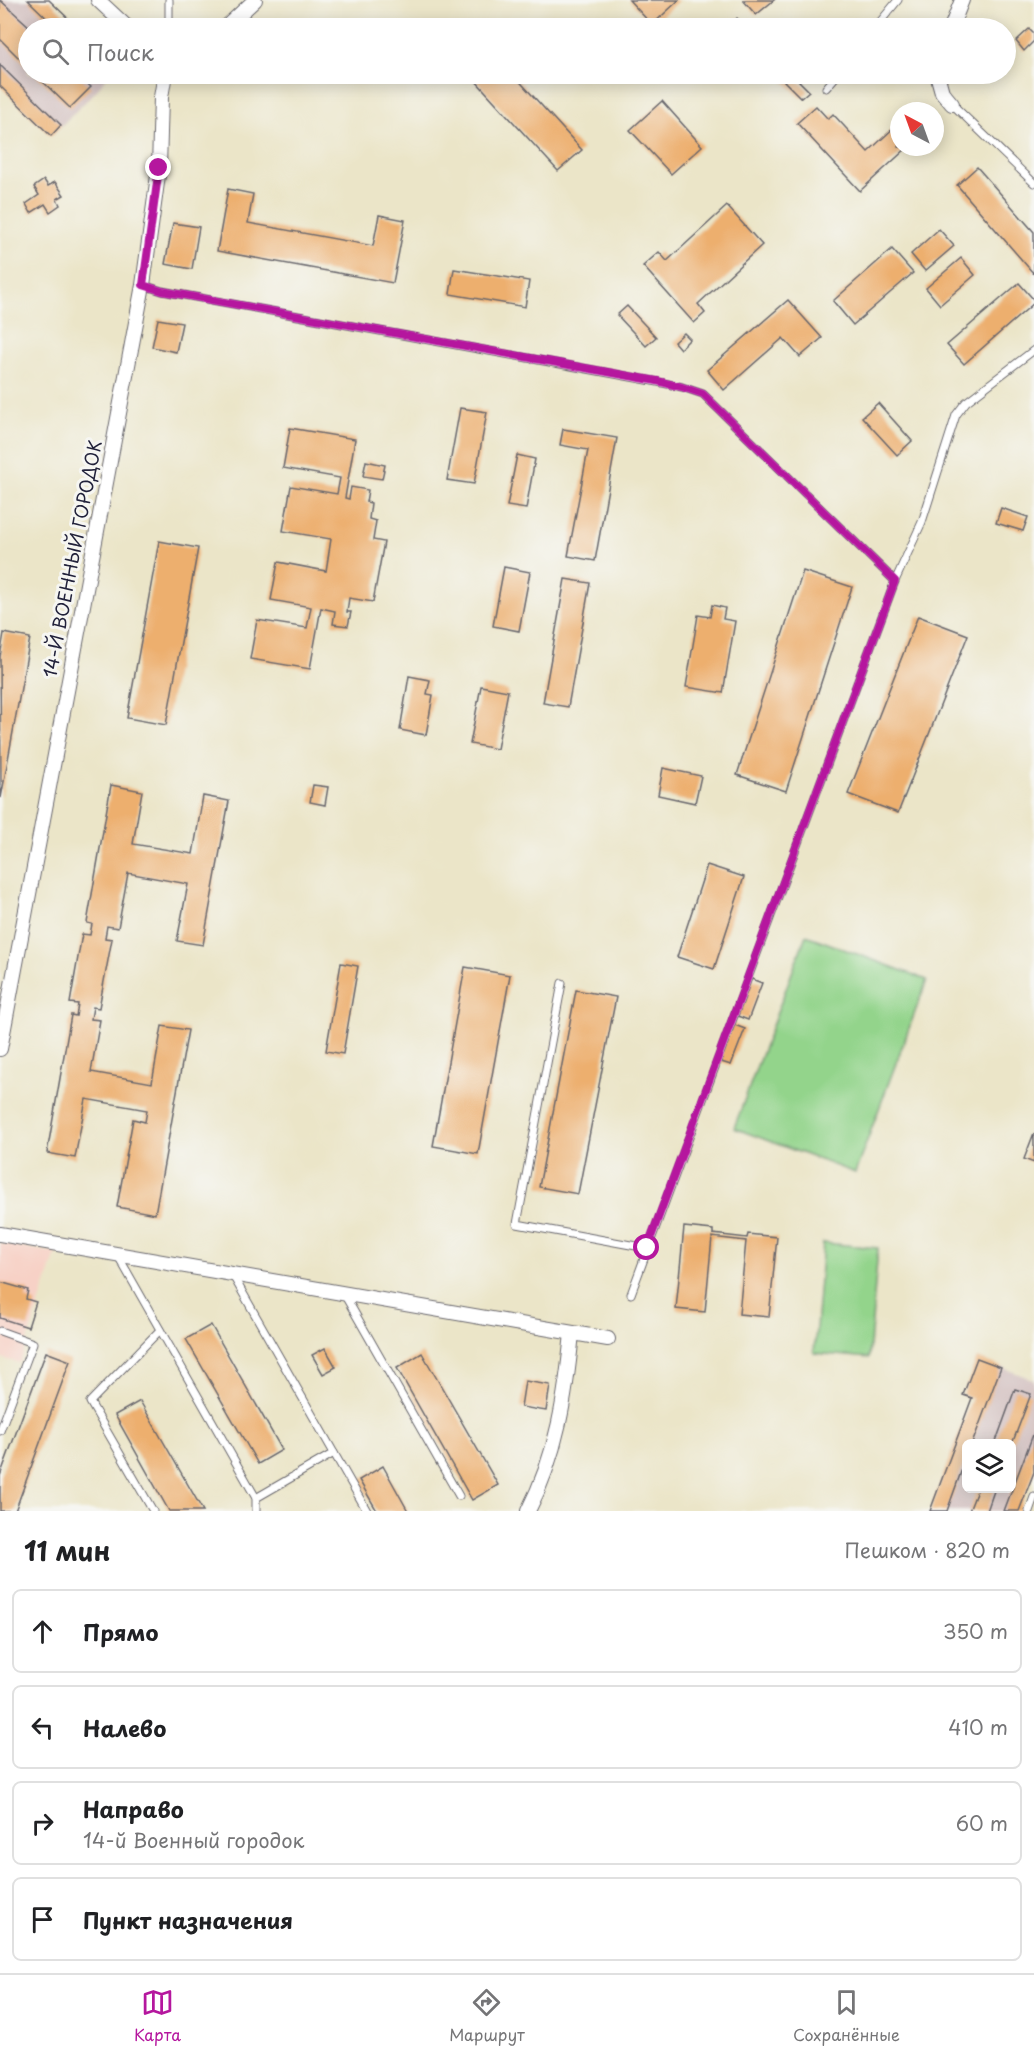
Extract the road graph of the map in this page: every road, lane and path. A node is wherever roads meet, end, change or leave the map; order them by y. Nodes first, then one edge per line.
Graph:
1 (98, 0) edge
2 (169, 0) edge
3 (255, 0) edge
4 (898, 0) edge
5 (962, 0) edge
6 (117, 18) edge
7 (169, 18) edge
8 (236, 18) edge
9 (883, 18) edge
10 (955, 18) edge
11 (163, 84) edge
12 (829, 84) edge
13 (939, 84) edge
14 (826, 88) dead end
15 (952, 104) joint
16 (1034, 183) edge
17 (143, 285) junction
18 (1034, 350) edge
19 (895, 581) junction
20 (562, 983) dead end
21 (0, 1049) edge
22 (0, 1234) edge
23 (647, 1248) junction
24 (117, 1254) junction
25 (232, 1274) junction
26 (344, 1294) junction
27 (630, 1294) dead end
28 (160, 1330) junction
29 (0, 1331) edge
30 (572, 1333) junction
31 (608, 1339) dead end
32 (0, 1431) edge
33 (334, 1453) junction
34 (537, 1493) junction
35 (459, 1496) dead end
36 (1034, 1497) edge
37 (256, 1498) junction
38 (153, 1511) edge
39 (256, 1511) edge
40 (367, 1511) edge
41 (528, 1511) edge
42 (541, 1511) edge
43 (1029, 1511) edge

1 - 6 street
2 - 7 lane
3 - 8 street
4 - 9 lane
5 - 10 street
11 - 17 street, 14-Й ВОЕННЫЙ ГОРОДОК
12 - 14 lane
13 - 15 street
15 - 16 lane
17 - 19 lane
17 - 21 street, 14-Й ВОЕННЫЙ ГОРОДОК
18 - 19 lane
19 - 23 lane
20 - 23 lane
22 - 24 street
23 - 27 lane
24 - 25 street
24 - 28 lane
25 - 26 street
25 - 33 lane
26 - 30 street
26 - 35 lane
28 - 37 lane
28 - 38 lane
29 - 32 lane
30 - 31 street
30 - 34 street
33 - 37 lane
33 - 40 lane
34 - 41 street
34 - 42 street
36 - 43 lane
37 - 39 lane

